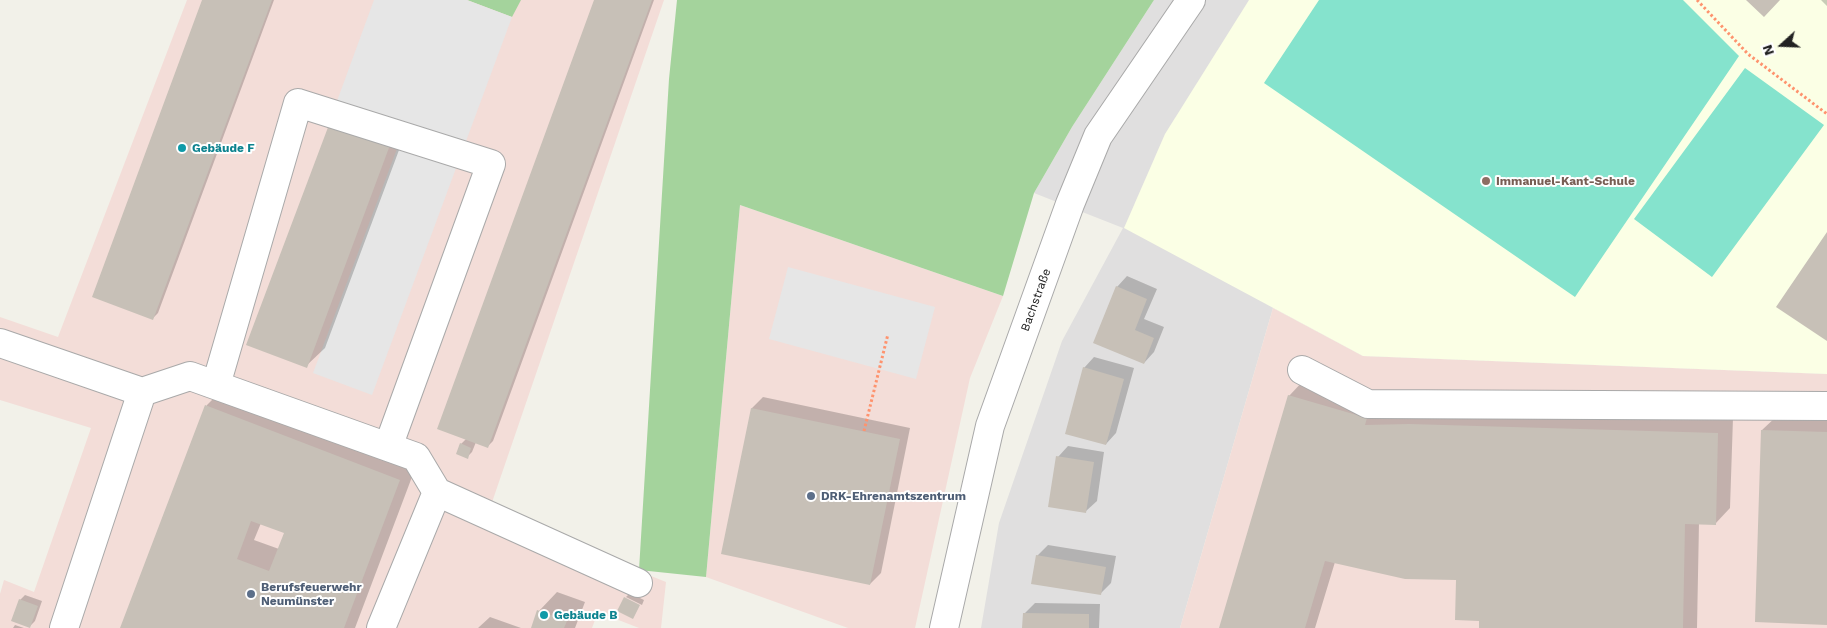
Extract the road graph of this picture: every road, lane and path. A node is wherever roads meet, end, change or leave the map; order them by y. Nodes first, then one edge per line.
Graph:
1 (1191, 0) edge
2 (1697, 0) edge
3 (1827, 114) edge
4 (888, 334) dead end
5 (0, 343) edge
6 (1302, 370) dead end
7 (216, 385) junction
8 (142, 392) junction
9 (1827, 406) edge
10 (864, 431) dead end
11 (388, 446) junction
12 (437, 492) junction
13 (638, 583) dead end
14 (64, 628) edge
15 (380, 628) edge
16 (944, 628) edge

1 - 16 street, Bachstraße
2 - 3 path
4 - 10 path
5 - 8 street
6 - 9 street
7 - 8 street
7 - 11 street
7 - 11 street
8 - 14 street
11 - 12 street
12 - 13 street
12 - 15 street

